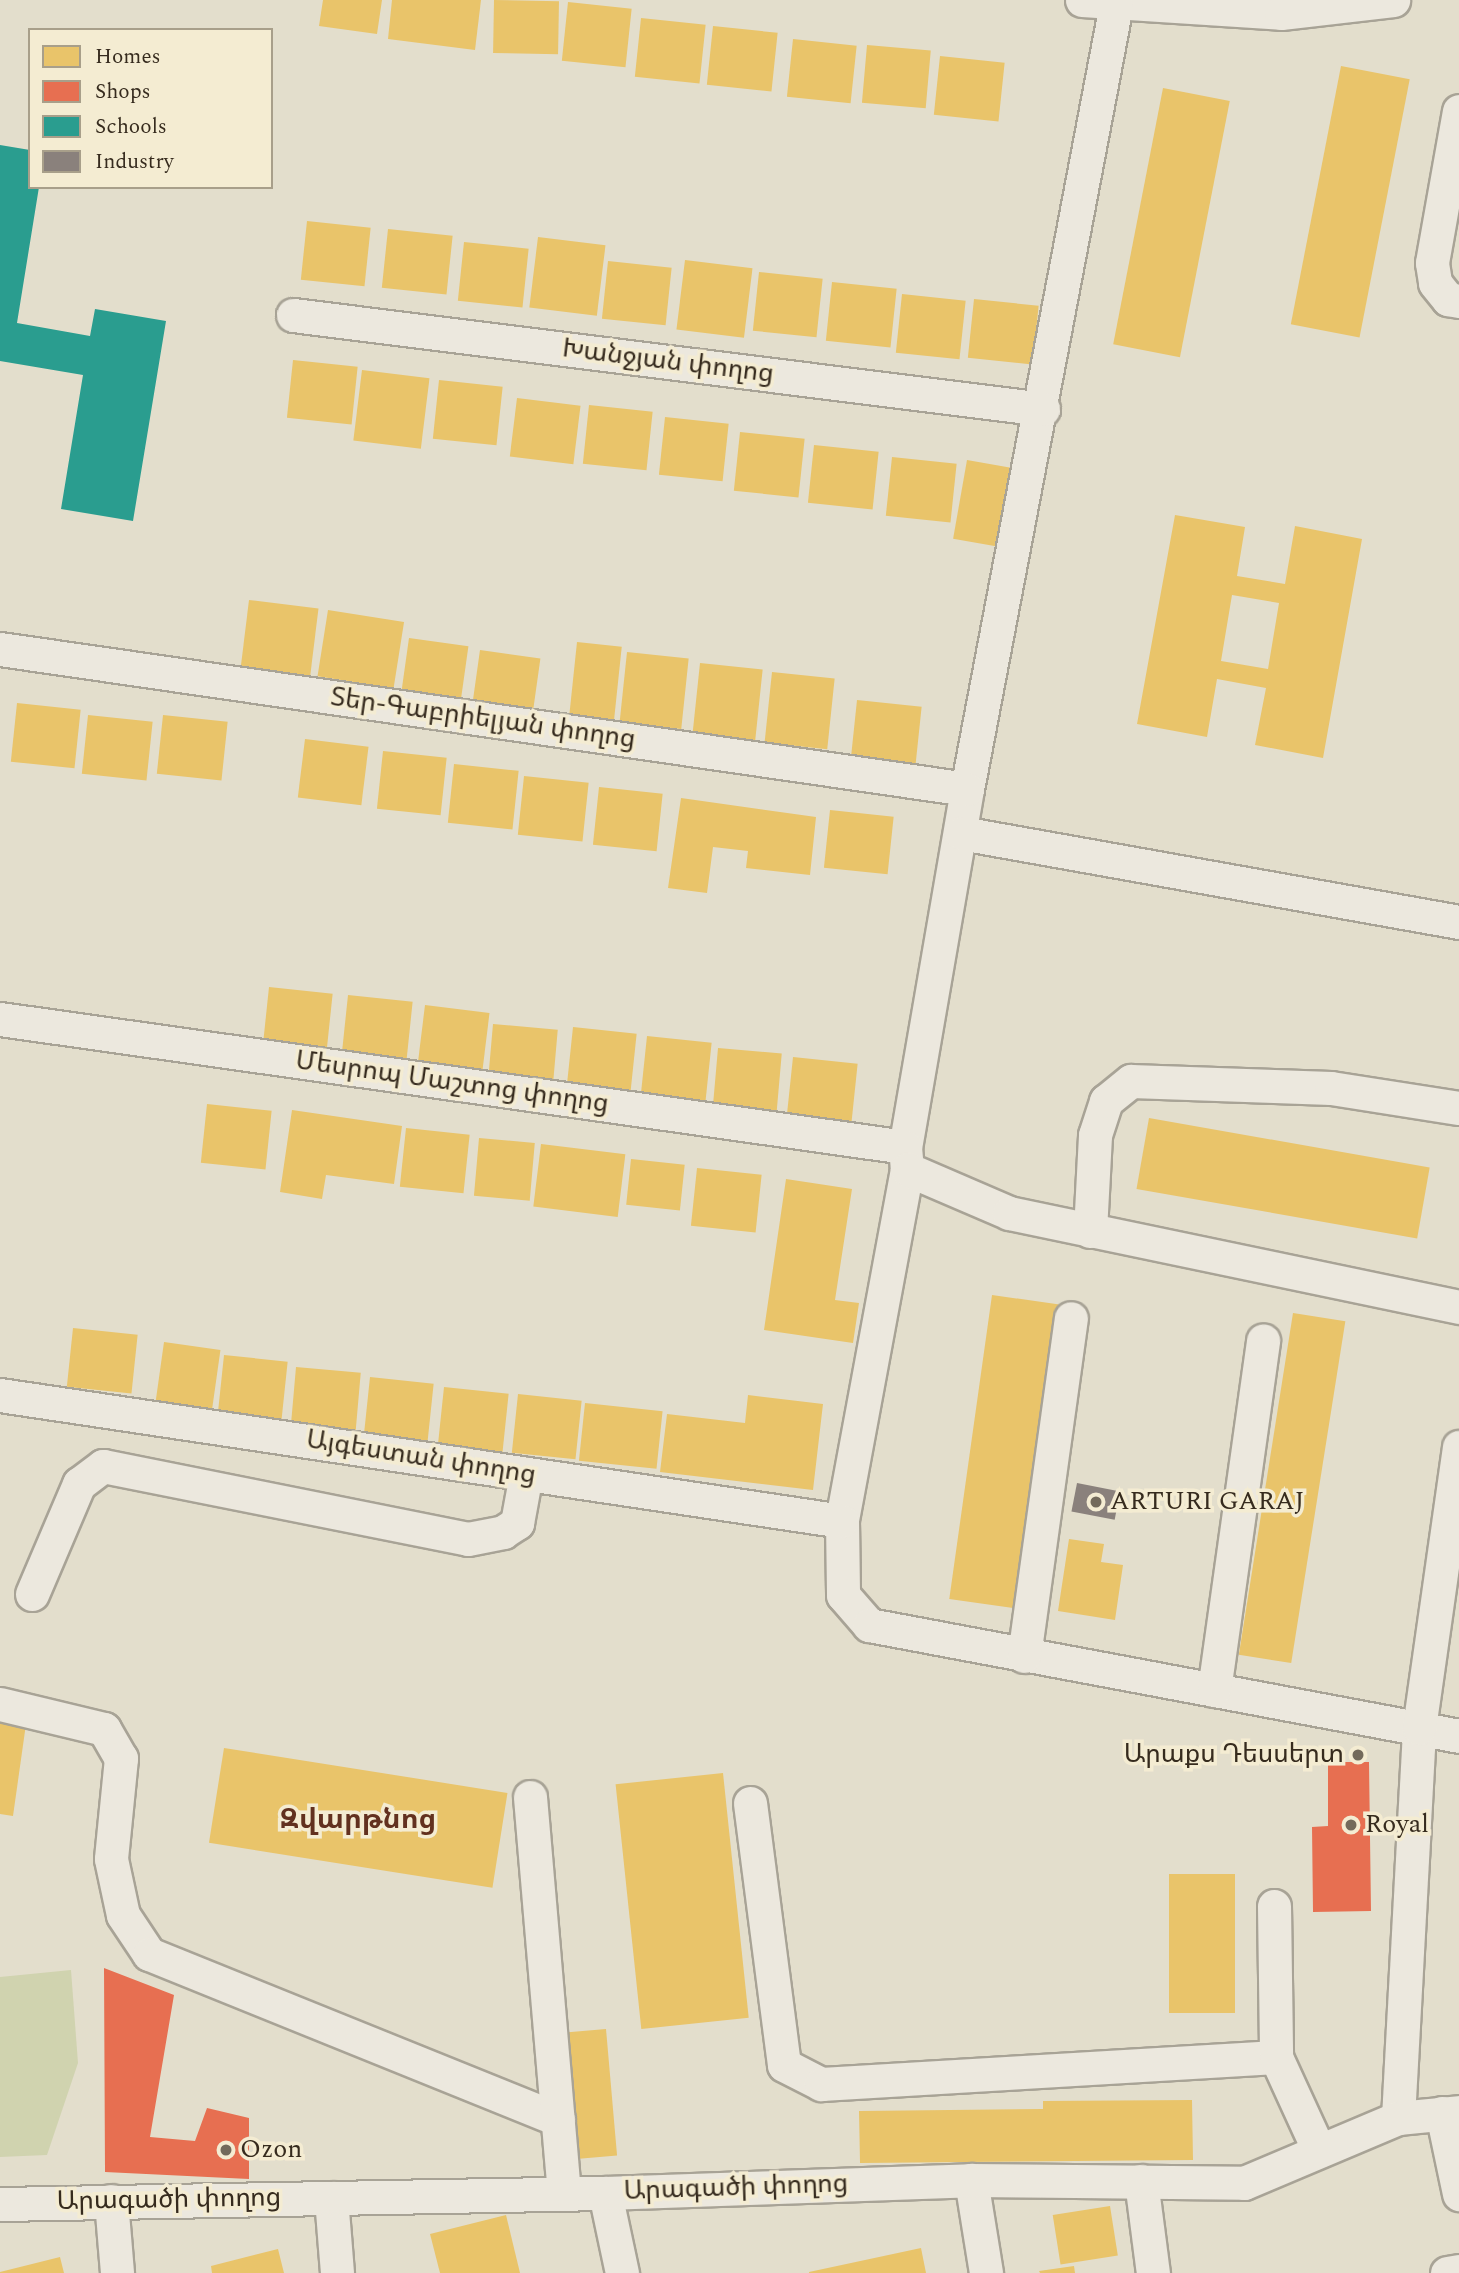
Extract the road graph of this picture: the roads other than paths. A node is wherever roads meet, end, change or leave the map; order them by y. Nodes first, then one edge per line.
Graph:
1 (1082, 0) edge
2 (1393, 0) edge
3 (1116, 5) junction
4 (1459, 111) edge
5 (1459, 301) edge
6 (293, 315) dead end
7 (1043, 408) junction
8 (0, 649) edge
9 (967, 789) junction
10 (961, 833) junction
11 (1459, 922) edge
12 (0, 1019) edge
13 (1459, 1108) edge
14 (906, 1157) junction
15 (1090, 1231) junction
16 (1459, 1307) edge
17 (1071, 1318) dead end
18 (1263, 1340) dead end
19 (0, 1395) edge
20 (1459, 1447) edge
21 (526, 1474) junction
22 (842, 1521) junction
23 (32, 1594) dead end
24 (1024, 1656) junction
25 (1214, 1690) junction
26 (0, 1704) edge
27 (1419, 1728) junction
28 (1459, 1736) edge
29 (530, 1797) dead end
30 (750, 1803) dead end
31 (1274, 1906) dead end
32 (1276, 2057) junction
33 (1450, 2113) edge
34 (1398, 2118) junction
35 (558, 2119) junction
36 (1319, 2151) junction
37 (971, 2180) junction
38 (1141, 2181) junction
39 (605, 2193) junction
40 (564, 2194) junction
41 (1459, 2194) edge
42 (331, 2197) junction
43 (111, 2201) junction
44 (0, 2204) edge
45 (1459, 2271) edge
46 (117, 2273) edge
47 (337, 2273) edge
48 (622, 2273) edge
49 (986, 2273) edge
50 (1153, 2273) edge
51 (1447, 2273) edge

1 - 3 street
2 - 3 street
3 - 7 street
4 - 5 street
6 - 7 street, Խանջյան փողոց
7 - 9 street
8 - 9 street, Տեր-Գաբրիելյան փողոց
9 - 10 street
10 - 11 street
10 - 14 street
12 - 14 street, Մեսրոպ Մաշտոց փողոց
13 - 15 street
14 - 15 street, Մեսրոպ Մաշտոց փողոց
14 - 22 street
15 - 16 street, Մեսրոպ Մաշտոց փողոց
17 - 24 street
18 - 25 street
19 - 21 street, Այգեստան փողոց
20 - 27 street
21 - 22 street, Այգեստան փողոց
21 - 23 street
22 - 24 street
24 - 25 street
25 - 27 street
26 - 35 street
27 - 28 street
27 - 34 street
29 - 35 street
30 - 32 street
31 - 32 street
32 - 36 street
33 - 34 street, Արագածի փողոց
33 - 41 street
34 - 36 street, Արագածի փողոց
35 - 40 street
36 - 38 street, Արագածի փողոց
37 - 38 street, Արագածի փողոց
37 - 39 street, Արագածի փողոց
37 - 49 street
38 - 50 street
39 - 40 street, Արագածի փողոց
39 - 48 street
40 - 42 street, Արագածի փողոց
42 - 43 street, Արագածի փողոց
42 - 47 street
43 - 44 street, Արագածի փողոց
43 - 46 street
45 - 51 street

